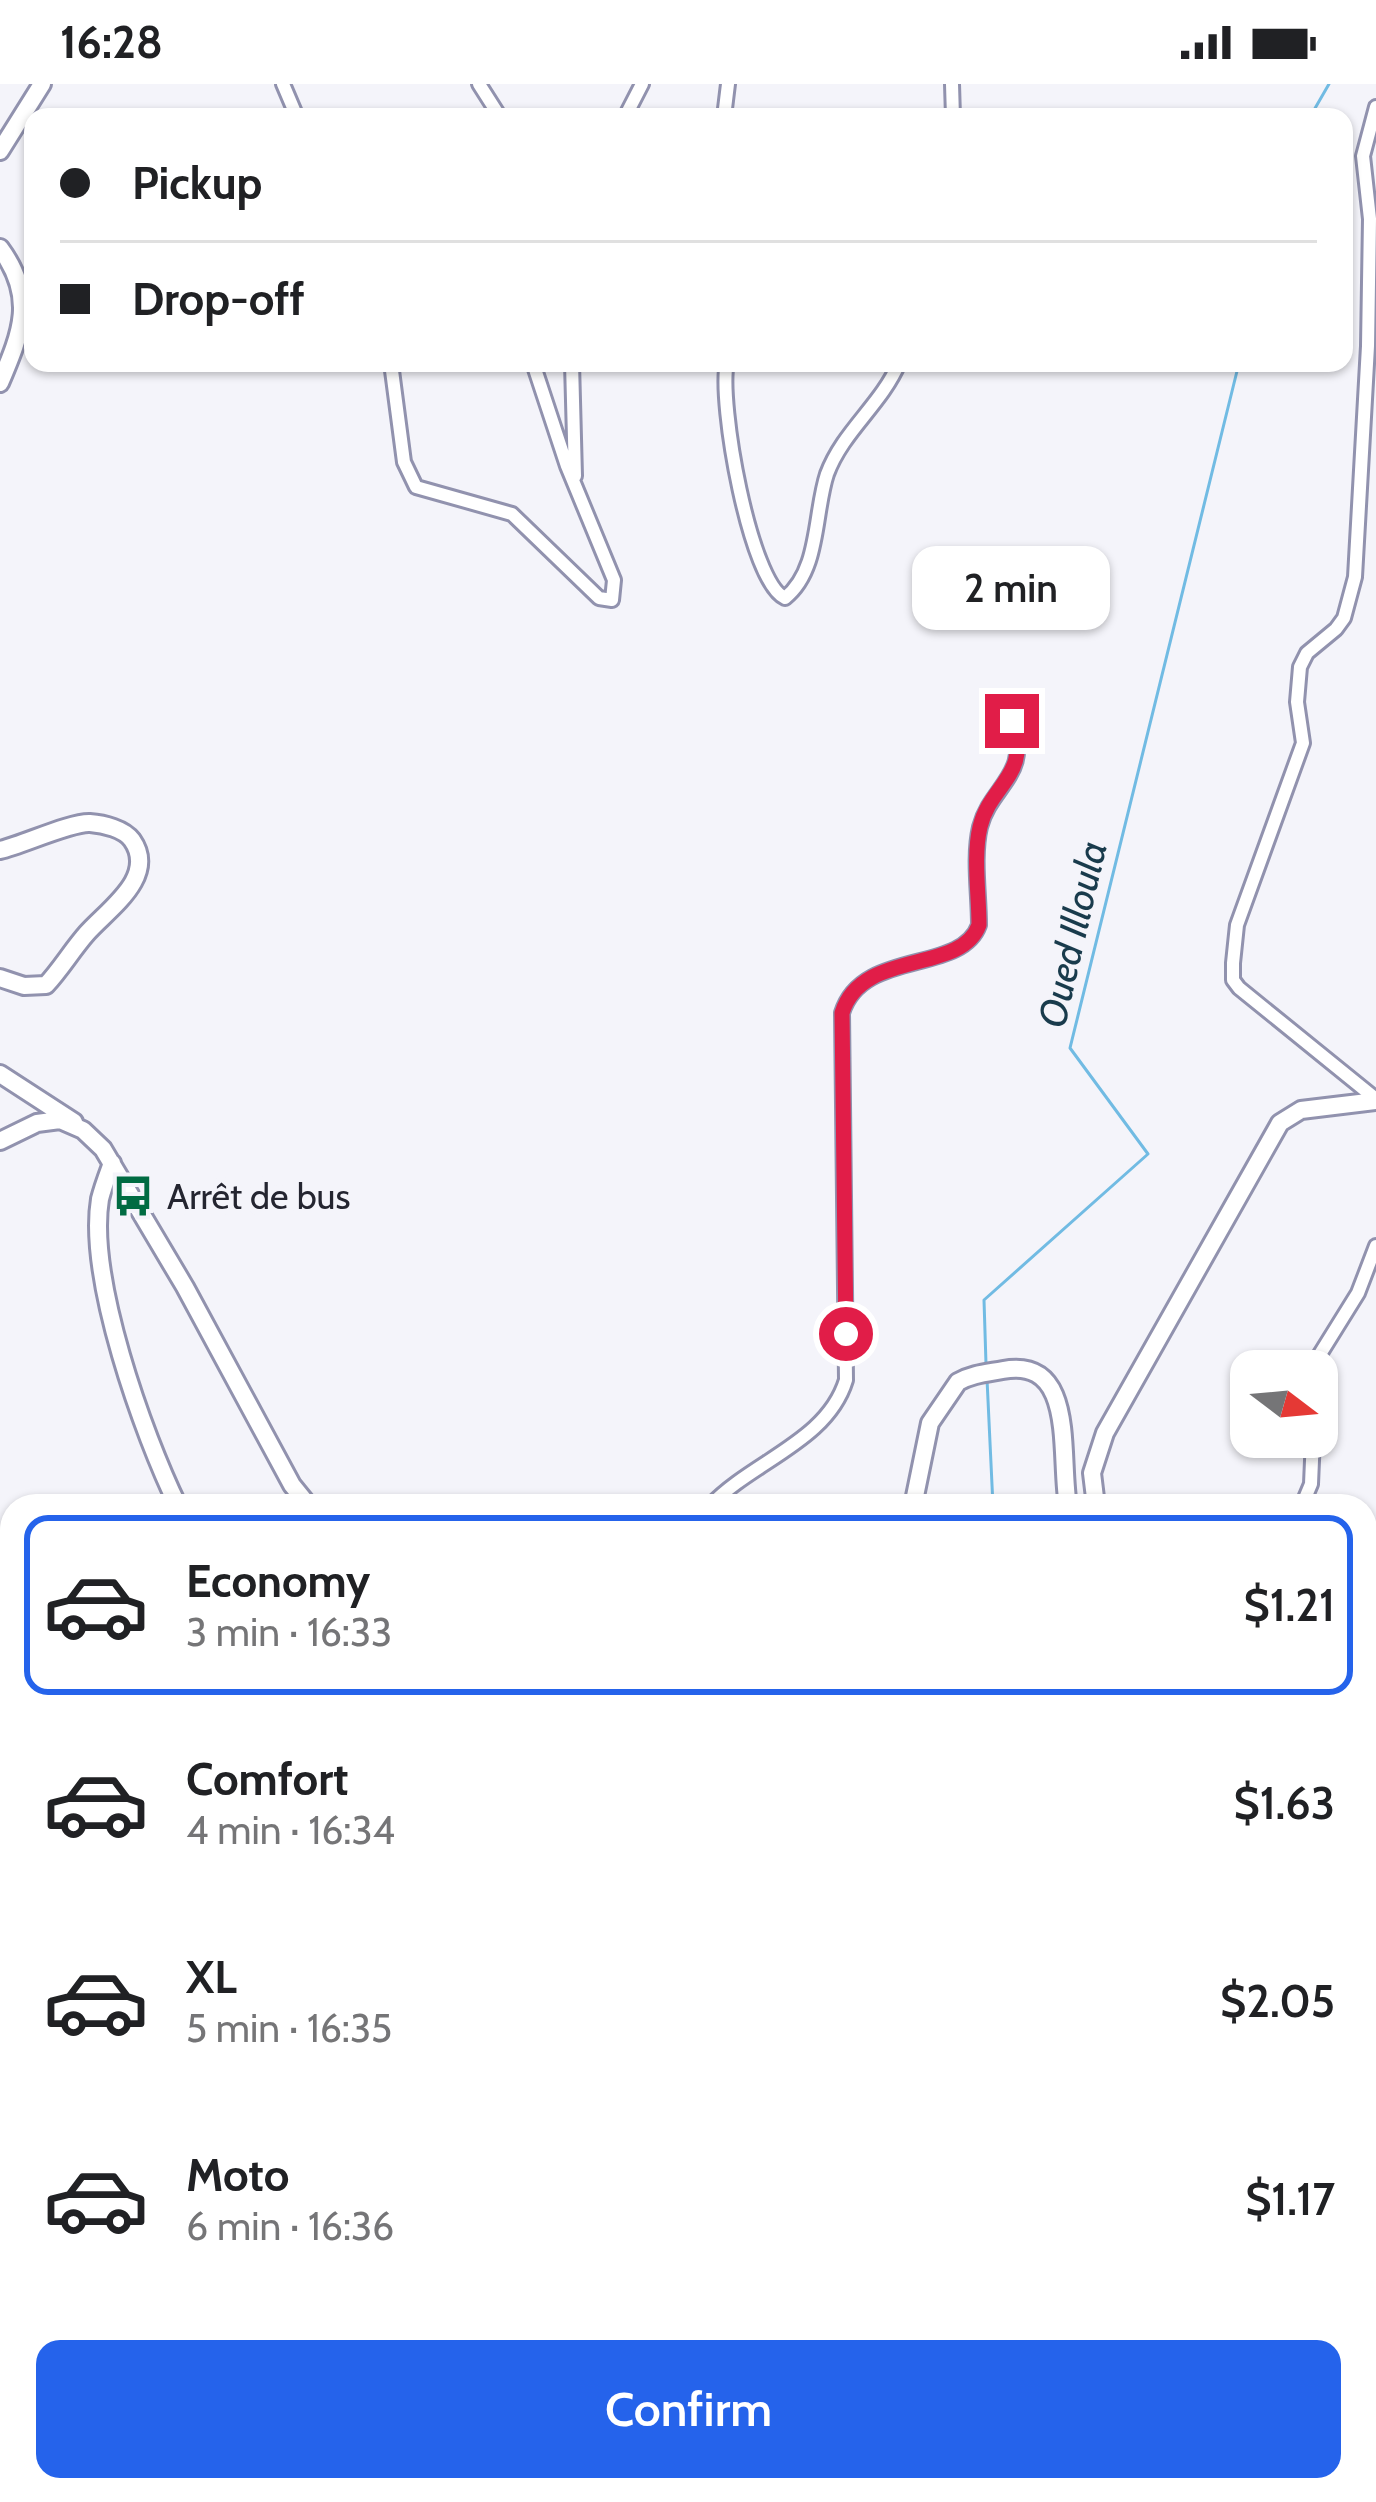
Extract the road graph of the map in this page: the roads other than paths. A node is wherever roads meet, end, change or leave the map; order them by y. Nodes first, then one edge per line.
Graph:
1 (1376, 107) edge
2 (24, 118) edge
3 (0, 151) edge
4 (0, 248) edge
5 (392, 372) edge
6 (536, 372) edge
7 (572, 372) edge
8 (726, 372) edge
9 (894, 372) edge
10 (0, 382) edge
11 (576, 488) junction
12 (1012, 721) dead end
13 (0, 850) edge
14 (0, 978) edge
15 (0, 1074) edge
16 (1376, 1100) edge
17 (83, 1130) junction
18 (0, 1141) edge
19 (112, 1163) junction
20 (1376, 1246) edge
21 (1323, 1350) edge
22 (1313, 1458) edge
23 (173, 1494) edge
24 (299, 1494) edge
25 (721, 1494) edge
26 (916, 1494) edge
27 (1067, 1494) edge
28 (1094, 1494) edge
29 (1307, 1494) edge

1 - 16 street
2 - 3 street
4 - 10 street
5 - 11 street
6 - 11 street
7 - 11 street
8 - 9 street
12 - 25 street
13 - 14 street
15 - 17 street
16 - 28 street
17 - 18 street
17 - 19 street
19 - 23 street
19 - 24 street
20 - 21 street
22 - 29 street
26 - 27 street

